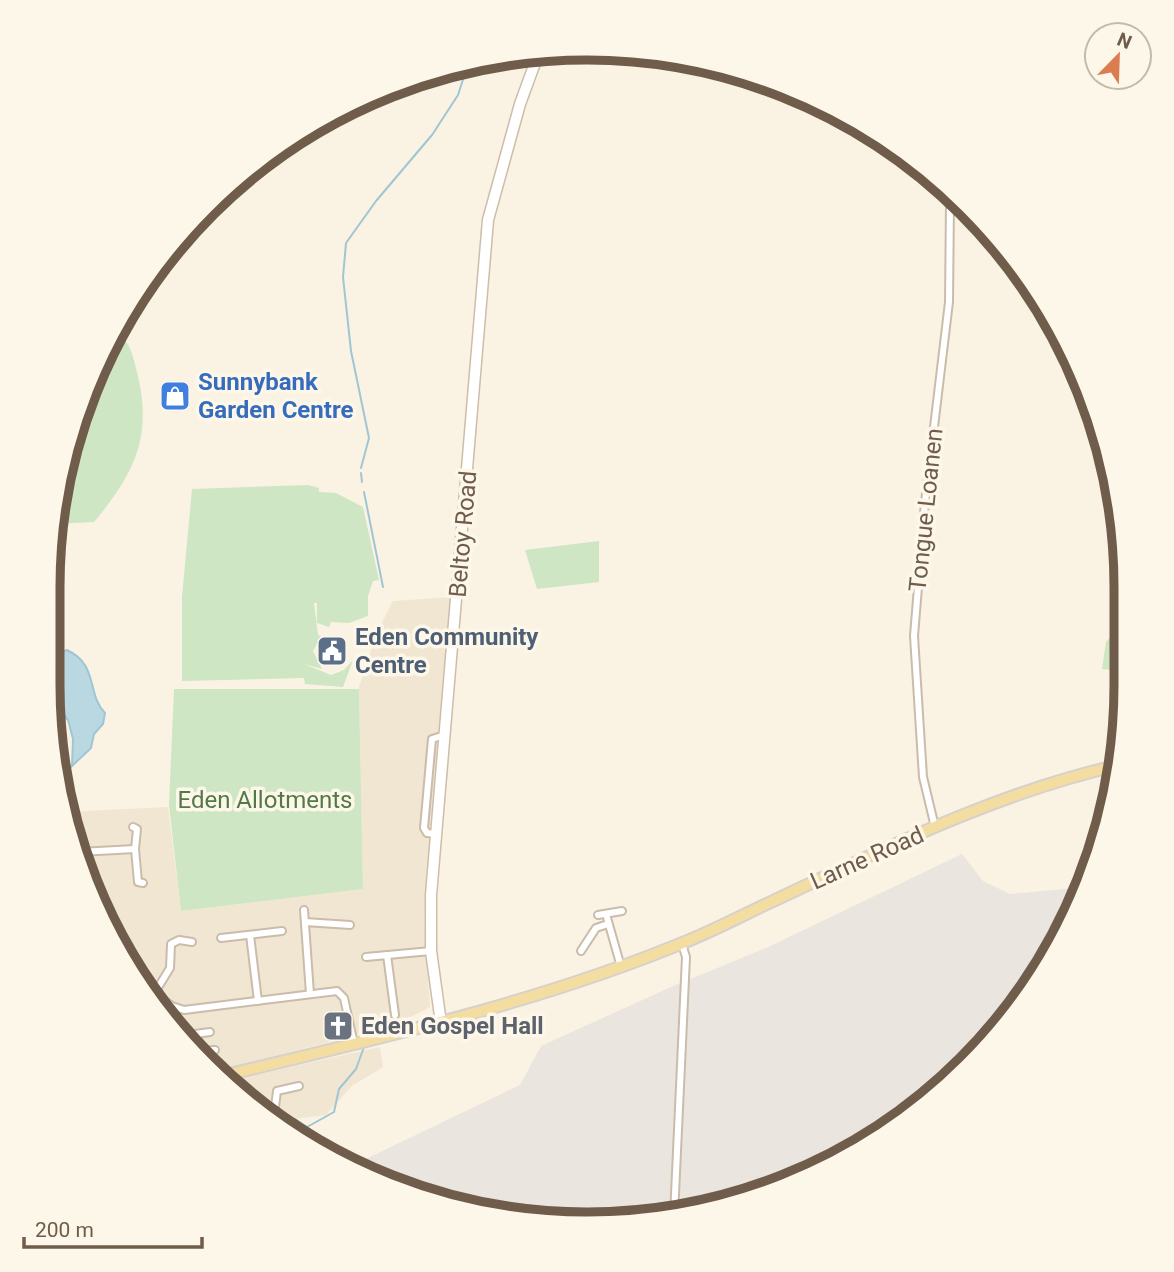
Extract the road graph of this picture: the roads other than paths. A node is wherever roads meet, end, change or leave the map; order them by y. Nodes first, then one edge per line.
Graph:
1 (535, 62) edge
2 (950, 204) edge
3 (1107, 769) edge
4 (935, 827) junction
5 (137, 829) dead end
6 (135, 849) junction
7 (86, 852) edge
8 (138, 883) dead end
9 (304, 910) dead end
10 (622, 911) dead end
11 (305, 922) junction
12 (608, 924) junction
13 (350, 925) dead end
14 (282, 931) dead end
15 (250, 935) junction
16 (220, 938) dead end
17 (192, 942) dead end
18 (682, 944) junction
19 (431, 951) junction
20 (581, 951) dead end
21 (387, 955) junction
22 (366, 957) dead end
23 (621, 967) junction
24 (348, 988) dead end
25 (157, 990) edge
26 (341, 992) junction
27 (310, 994) junction
28 (258, 1001) junction
29 (167, 1003) edge
30 (174, 1008) junction
31 (174, 1012) edge
32 (394, 1016) dead end
33 (441, 1023) junction
34 (210, 1032) dead end
35 (197, 1034) junction
36 (192, 1035) edge
37 (199, 1042) edge
38 (354, 1044) junction
39 (207, 1051) edge
40 (215, 1051) dead end
41 (231, 1074) edge
42 (299, 1086) dead end
43 (273, 1108) edge
44 (675, 1205) edge

1 - 19 main road, Beltoy Road
2 - 4 street, Tongue Loanen
3 - 4 main road, Larne Road
4 - 18 main road, Larne Road
5 - 6 street
6 - 7 street
6 - 8 street
9 - 11 street
10 - 12 street
11 - 13 street
11 - 27 street
12 - 20 street
12 - 23 street
14 - 15 street
15 - 16 street
15 - 28 street
17 - 25 street
18 - 23 main road, Larne Road
18 - 44 street
19 - 21 street
19 - 33 main road, Beltoy Road
21 - 22 street
21 - 32 street
23 - 33 main road, Larne Road
24 - 26 street
26 - 27 street
26 - 38 street
27 - 28 street
28 - 30 street
29 - 30 street
30 - 31 street
33 - 38 main road, Larne Road
34 - 35 street
35 - 36 street
35 - 37 street
38 - 41 main road, Larne Road
39 - 40 street
42 - 43 street

